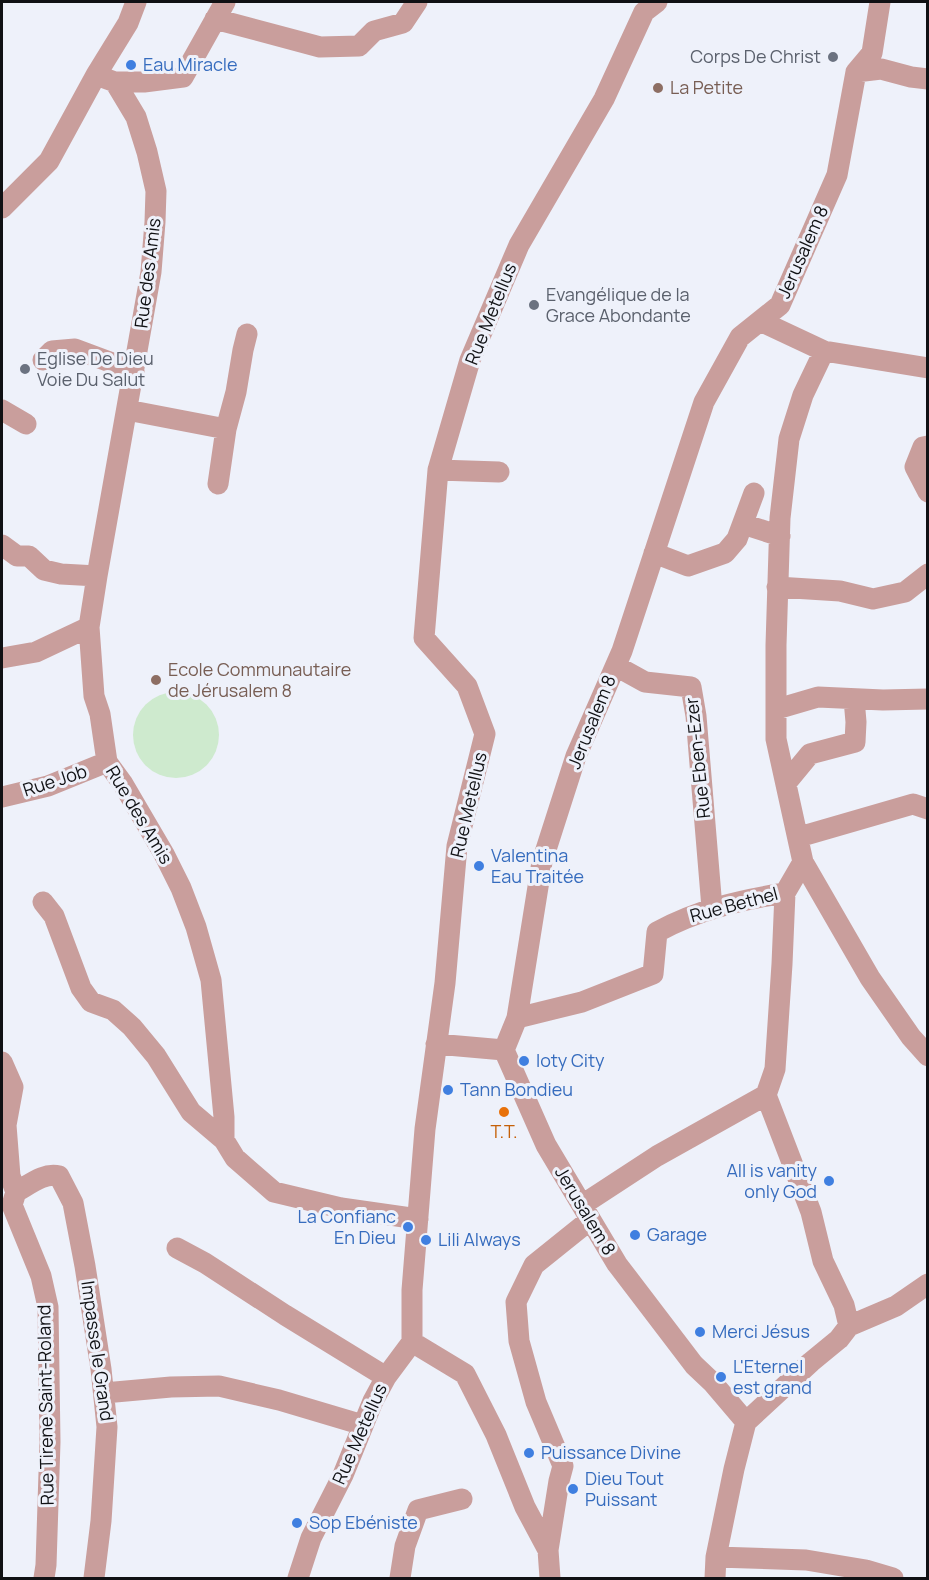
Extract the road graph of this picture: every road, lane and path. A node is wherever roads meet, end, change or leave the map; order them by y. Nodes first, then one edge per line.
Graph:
1 (136, 2) edge
2 (417, 2) edge
3 (657, 2) edge
4 (880, 2) edge
5 (220, 10) edge
6 (856, 72) junction
7 (106, 78) junction
8 (927, 79) edge
9 (2, 208) edge
10 (760, 321) junction
11 (248, 334) dead end
12 (824, 351) junction
13 (43, 360) dead end
14 (927, 368) edge
15 (134, 371) junction
16 (2, 410) edge
17 (127, 410) junction
18 (26, 424) dead end
19 (226, 429) junction
20 (927, 446) edge
21 (438, 470) junction
22 (499, 472) dead end
23 (218, 484) dead end
24 (927, 492) edge
25 (754, 493) dead end
26 (743, 524) junction
27 (780, 536) junction
28 (2, 545) edge
29 (654, 553) junction
30 (927, 574) edge
31 (97, 576) junction
32 (777, 586) junction
33 (89, 627) junction
34 (2, 657) edge
35 (616, 666) junction
36 (855, 699) junction
37 (927, 699) edge
38 (777, 709) junction
39 (107, 762) junction
40 (786, 783) junction
41 (2, 797) edge
42 (927, 809) edge
43 (799, 837) junction
44 (803, 862) junction
45 (785, 893) junction
46 (43, 902) dead end
47 (712, 908) junction
48 (517, 1018) junction
49 (436, 1044) junction
50 (504, 1050) junction
51 (927, 1056) edge
52 (2, 1062) edge
53 (766, 1095) junction
54 (224, 1140) junction
55 (16, 1192) junction
56 (586, 1213) junction
57 (418, 1219) junction
58 (177, 1248) dead end
59 (927, 1284) edge
60 (849, 1326) junction
61 (412, 1342) junction
62 (386, 1377) junction
63 (104, 1393) junction
64 (746, 1422) junction
65 (363, 1425) junction
66 (462, 1499) dead end
67 (548, 1550) junction
68 (716, 1557) junction
69 (44, 1578) edge
70 (94, 1578) edge
71 (298, 1578) edge
72 (400, 1578) edge
73 (550, 1578) edge
74 (715, 1578) edge
75 (892, 1578) edge

1 - 7 street
2 - 5 street
3 - 21 street, Rue Metellus
4 - 6 street, Jerusalem 8
5 - 7 street
6 - 8 street
6 - 10 street, Jerusalem 8
7 - 9 street
7 - 15 street, Rue des Amis
10 - 12 street
10 - 29 street, Jerusalem 8
11 - 19 street
12 - 14 street
12 - 27 street
13 - 15 street
15 - 17 street, Rue des Amis
16 - 18 street
17 - 19 street
17 - 31 street, Rue des Amis
19 - 23 street
20 - 24 street
21 - 22 street
21 - 49 street, Rue Metellus
25 - 26 street
26 - 27 street
26 - 29 street
27 - 32 street
28 - 31 street
29 - 35 street, Jerusalem 8
30 - 32 street
31 - 33 street, Rue des Amis
32 - 38 street
33 - 34 street
33 - 39 street, Rue des Amis
35 - 47 street, Rue Eben-Ezer
35 - 48 street, Jerusalem 8
36 - 37 street
36 - 38 street
36 - 40 street
38 - 40 street
39 - 41 street, Rue Job
39 - 54 street, Rue des Amis
40 - 43 street
42 - 43 street
43 - 44 street
44 - 45 street, Rue Bethel
44 - 51 street
45 - 47 street, Rue Bethel
45 - 53 street
46 - 54 street
47 - 48 street, Rue Bethel
48 - 50 street, Jerusalem 8
49 - 50 street
49 - 57 street, Rue Metellus
50 - 56 street, Jerusalem 8
52 - 55 street, Rue Tirene Saint-Roland
53 - 56 street
53 - 60 street
54 - 57 street
55 - 63 street, Impasse le Grand
55 - 69 street, Rue Tirene Saint-Roland
56 - 64 street, Jerusalem 8
56 - 67 street
57 - 61 street, Rue Metellus
58 - 62 street
59 - 60 street
60 - 64 street
61 - 62 street, Rue Metellus
61 - 67 street
62 - 65 street, Rue Metellus
63 - 65 street
63 - 70 street, Impasse le Grand
64 - 68 street
65 - 71 street, Rue Metellus
66 - 72 street
67 - 73 street
68 - 74 street
68 - 75 street

